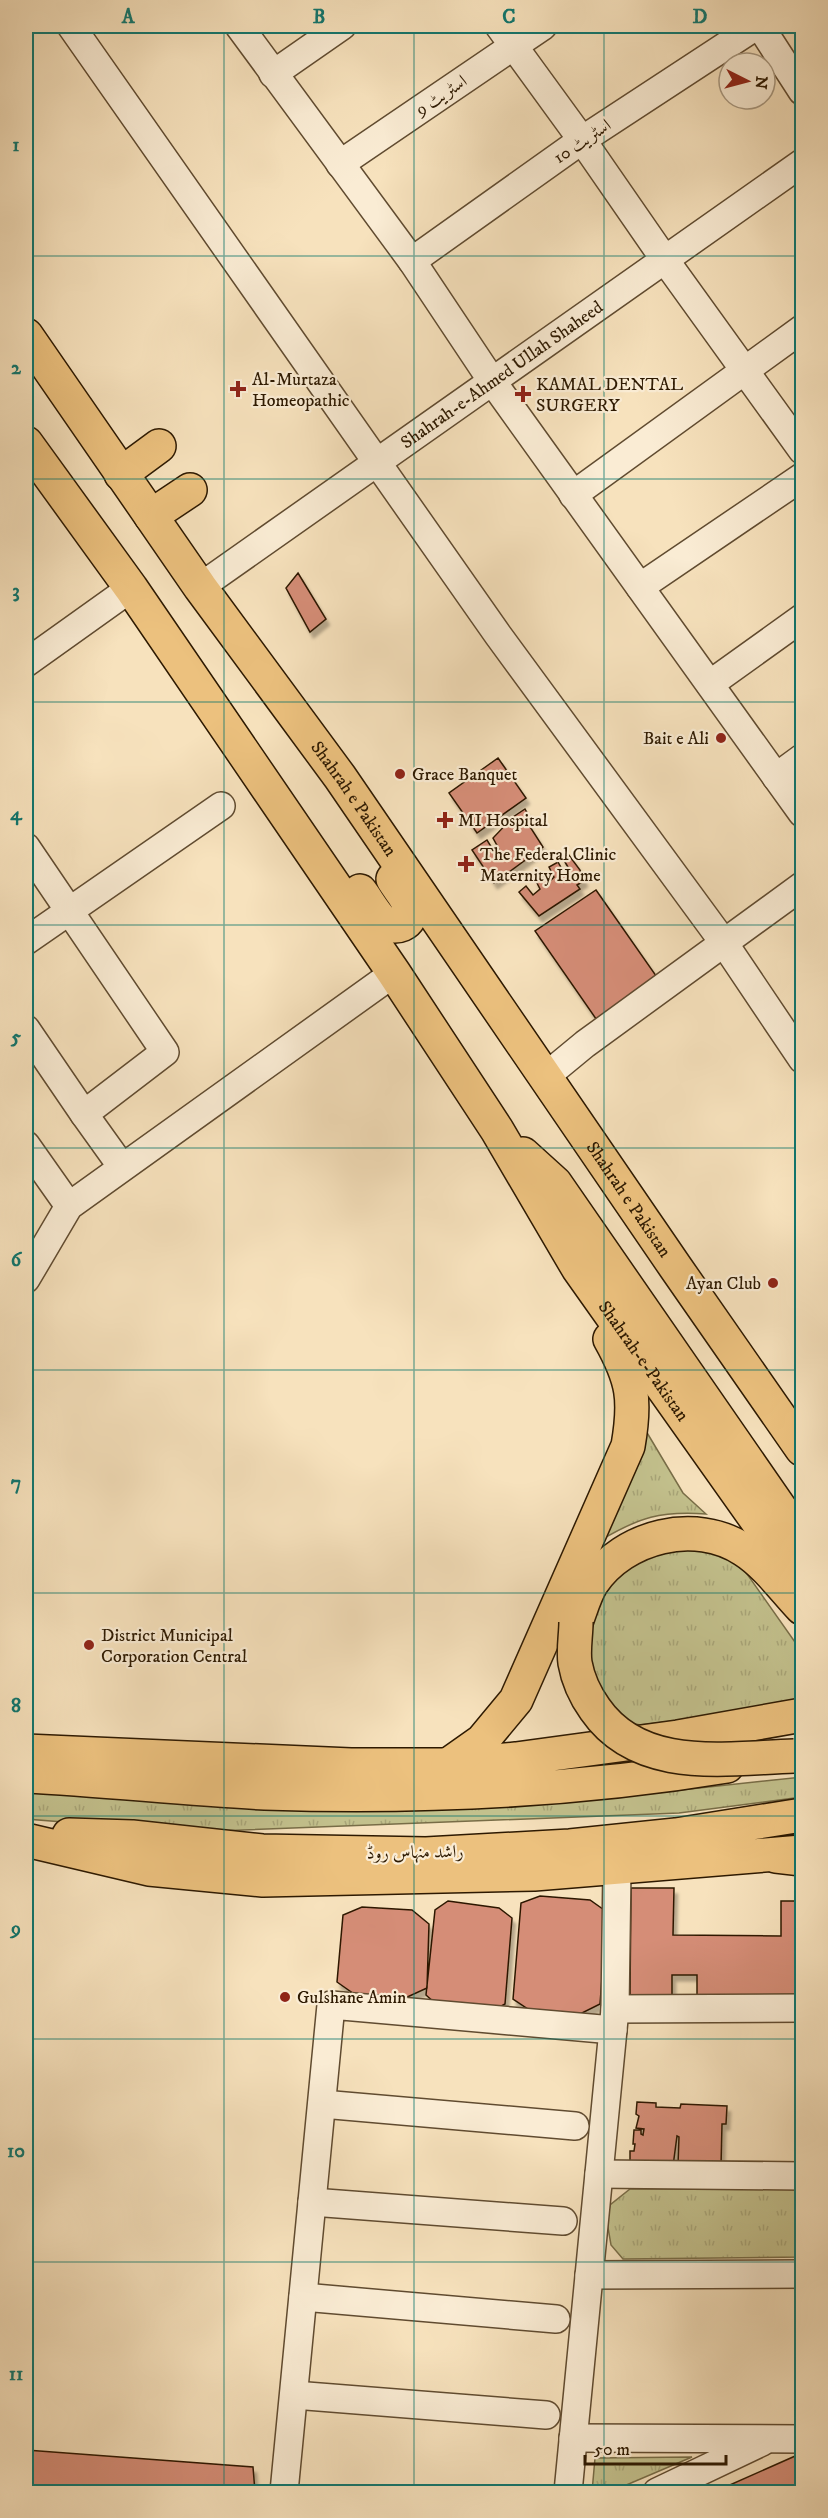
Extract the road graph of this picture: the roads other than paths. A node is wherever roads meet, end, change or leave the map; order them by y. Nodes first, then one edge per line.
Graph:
1 (71, 26) edge
2 (239, 26) edge
3 (342, 26) edge
4 (543, 26) edge
5 (756, 26) edge
6 (760, 26) edge
7 (506, 36) edge
8 (273, 74) junction
9 (802, 91) edge
10 (582, 140) junction
11 (802, 163) edge
12 (340, 164) junction
13 (664, 260) junction
14 (412, 261) junction
15 (802, 329) edge
16 (26, 335) edge
17 (744, 369) junction
18 (492, 381) junction
19 (26, 443) edge
20 (159, 446) dead end
21 (802, 450) edge
22 (377, 462) junction
23 (121, 474) junction
24 (802, 477) edge
25 (190, 490) dead end
26 (573, 495) junction
27 (151, 516) junction
28 (200, 587) junction
29 (640, 587) junction
30 (131, 588) junction
31 (802, 618) edge
32 (26, 663) edge
33 (710, 684) junction
34 (802, 758) edge
35 (251, 763) junction
36 (340, 777) junction
37 (776, 777) junction
38 (221, 806) dead end
39 (802, 813) edge
40 (26, 847) edge
41 (802, 885) edge
42 (70, 910) junction
43 (26, 941) edge
44 (724, 943) junction
45 (394, 973) junction
46 (26, 1029) edge
47 (802, 1059) edge
48 (545, 1077) junction
49 (84, 1114) junction
50 (497, 1130) junction
51 (26, 1145) edge
52 (122, 1167) junction
53 (69, 1206) junction
54 (578, 1268) junction
55 (26, 1279) edge
56 (792, 1428) edge
57 (802, 1449) edge
58 (802, 1540) edge
59 (802, 1584) edge
60 (802, 1608) edge
61 (802, 1715) edge
62 (26, 1751) edge
63 (798, 1755) edge
64 (448, 1765) junction
65 (26, 1776) edge
66 (802, 1815) edge
67 (26, 1833) edge
68 (26, 1840) edge
69 (794, 1856) edge
70 (616, 1868) junction
71 (802, 2008) edge
72 (614, 2019) junction
73 (322, 2104) junction
74 (574, 2126) dead end
75 (599, 2174) junction
76 (802, 2176) edge
77 (312, 2202) junction
78 (563, 2221) dead end
79 (802, 2274) edge
80 (589, 2275) junction
81 (303, 2297) junction
82 (556, 2319) dead end
83 (294, 2395) junction
84 (546, 2415) dead end
85 (573, 2438) junction
86 (768, 2439) junction
87 (802, 2439) edge
88 (291, 2492) edge
89 (568, 2493) edge
90 (657, 2493) edge

1 - 22 street
2 - 8 street
3 - 8 street
4 - 7 street, اسٹریٹ 9
5 - 10 street, اسٹریٹ 10
6 - 9 street
7 - 10 street
7 - 12 street, اسٹریٹ 9
8 - 12 street
10 - 13 street
10 - 14 street, اسٹریٹ 10
11 - 13 street, Shahrah-e-Ahmed Ullah Shaheed
12 - 14 street
13 - 17 street
13 - 18 street, Shahrah-e-Ahmed Ullah Shaheed
14 - 18 street
15 - 17 street
16 - 23 main road, Shahrah e Pakistan
17 - 21 street
17 - 26 street
18 - 22 street, Shahrah-e-Ahmed Ullah Shaheed
18 - 26 street
19 - 30 main road
20 - 23 main road
22 - 28 street, Shahrah-e-Ahmed Ullah Shaheed
22 - 44 street
23 - 27 main road, Shahrah e Pakistan
24 - 29 street
25 - 27 main road
26 - 29 street
27 - 28 main road, Shahrah e Pakistan
28 - 36 main road, Shahrah e Pakistan
29 - 33 street
30 - 32 street
30 - 35 main road
31 - 33 street
33 - 37 street
34 - 37 street
35 - 36 main road
35 - 45 main road
36 - 48 main road, Shahrah e Pakistan
37 - 39 street
38 - 42 street
40 - 42 street
41 - 44 street
42 - 43 street
42 - 49 street
44 - 47 street
44 - 48 street
45 - 50 main road
45 - 52 street
46 - 49 street
48 - 56 main road, Shahrah e Pakistan
49 - 52 street
50 - 54 main road, Shahrah-e-Pakistan
50 - 58 main road
51 - 53 street
52 - 53 street
53 - 55 street
54 - 59 main road, Shahrah-e-Pakistan
54 - 64 main road
56 - 57 main road
60 - 63 main road, bridge
61 - 64 main road
62 - 64 main road
63 - 65 main road, bridge
66 - 67 main road, راشد منہاس روڈ
68 - 70 main road
69 - 70 main road
70 - 72 street
71 - 72 street
72 - 73 street
72 - 75 street
73 - 74 street
73 - 77 street
75 - 76 street
75 - 80 street
77 - 78 street
77 - 81 street
79 - 80 street
80 - 85 street
81 - 82 street
81 - 83 street
83 - 84 street
83 - 88 street
85 - 86 street
85 - 89 street
86 - 87 street
86 - 90 street

